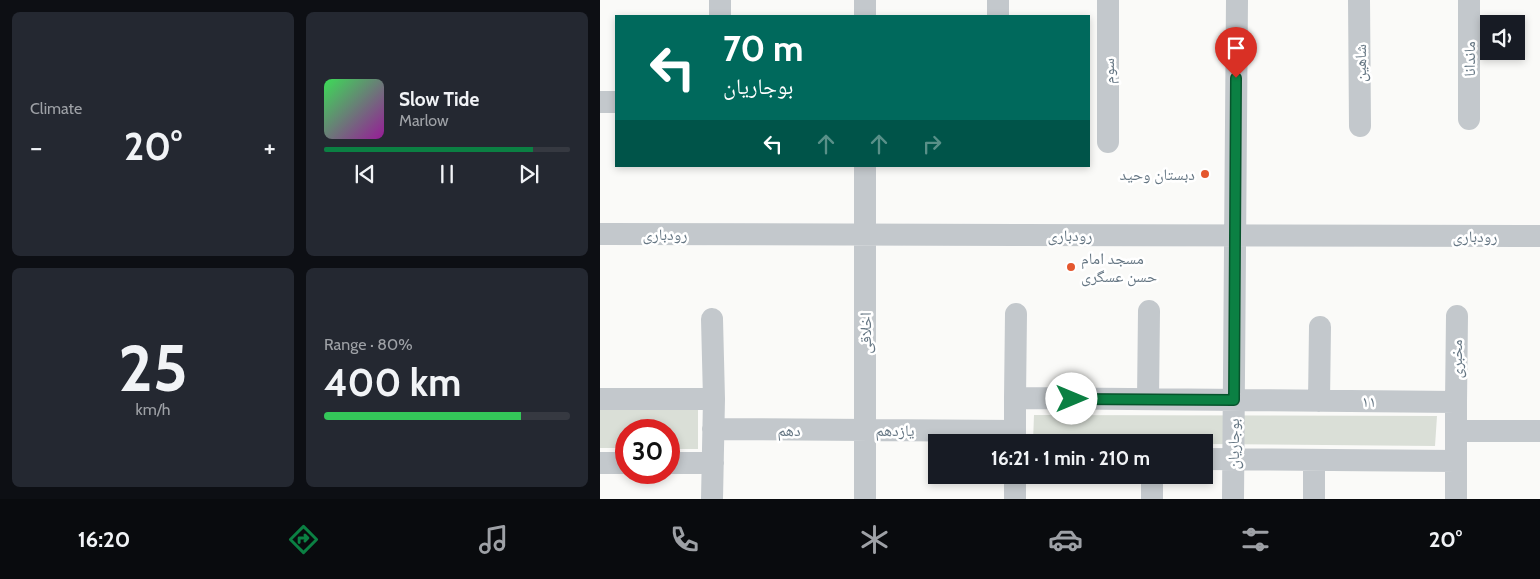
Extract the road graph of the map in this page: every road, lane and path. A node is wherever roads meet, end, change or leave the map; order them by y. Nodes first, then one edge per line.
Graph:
1 (720, 0) edge
2 (865, 0) edge
3 (998, 0) edge
4 (1108, 0) edge
5 (1237, 0) edge
6 (1359, 0) edge
7 (1469, 0) edge
8 (720, 15) edge
9 (865, 15) edge
10 (998, 15) edge
11 (600, 102) edge
12 (615, 102) edge
13 (1469, 119) dead end
14 (1360, 126) dead end
15 (1108, 142) dead end
16 (865, 167) edge
17 (600, 234) edge
18 (865, 235) junction
19 (1235, 236) junction
20 (1540, 236) edge
21 (1149, 311) dead end
22 (1016, 314) dead end
23 (1456, 316) dead end
24 (712, 320) dead end
25 (1320, 326) dead end
26 (1015, 398) junction
27 (600, 399) edge
28 (1148, 399) junction
29 (714, 400) junction
30 (1234, 400) junction
31 (1319, 401) junction
32 (1456, 402) junction
33 (714, 429) junction
34 (865, 430) junction
35 (1456, 431) junction
36 (1540, 431) edge
37 (951, 434) edge
38 (1015, 434) edge
39 (1213, 459) edge
40 (1233, 459) junction
41 (1314, 460) junction
42 (1456, 461) junction
43 (600, 462) edge
44 (615, 463) edge
45 (680, 463) edge
46 (713, 463) junction
47 (1015, 484) edge
48 (1152, 484) edge
49 (712, 499) edge
50 (865, 499) edge
51 (1015, 499) edge
52 (1152, 499) edge
53 (1233, 499) edge
54 (1314, 499) edge
55 (1456, 499) edge

1 - 8 street
2 - 9 street
3 - 10 street
4 - 15 street, سوم
5 - 19 street, بوجاریان
6 - 14 street, شاهین
7 - 13 street, ماندانا
11 - 12 street
16 - 18 street, اخلاقی
17 - 18 street, رودباری
18 - 19 street, رودباری
18 - 34 street, اخلاقی
19 - 20 street, رودباری
19 - 30 street, بوجاریان
21 - 28 street
22 - 26 street
23 - 32 street, مخبری
24 - 29 street
25 - 31 street
26 - 28 street, ۱۱
26 - 38 street
27 - 29 street
28 - 30 street, ۱۱
29 - 33 street
30 - 31 street, ۱۱
30 - 40 street, بوجاریان
31 - 32 street, ۱۱
32 - 35 street
33 - 34 street, دهم
33 - 46 street
34 - 37 street, یازدهم
34 - 50 street, اخلاقی
35 - 36 street
35 - 42 street
39 - 40 street
40 - 41 street
40 - 53 street, بوجاریان
41 - 42 street
41 - 54 street
42 - 55 street
43 - 44 street
45 - 46 street
46 - 49 street
47 - 51 street
48 - 52 street

